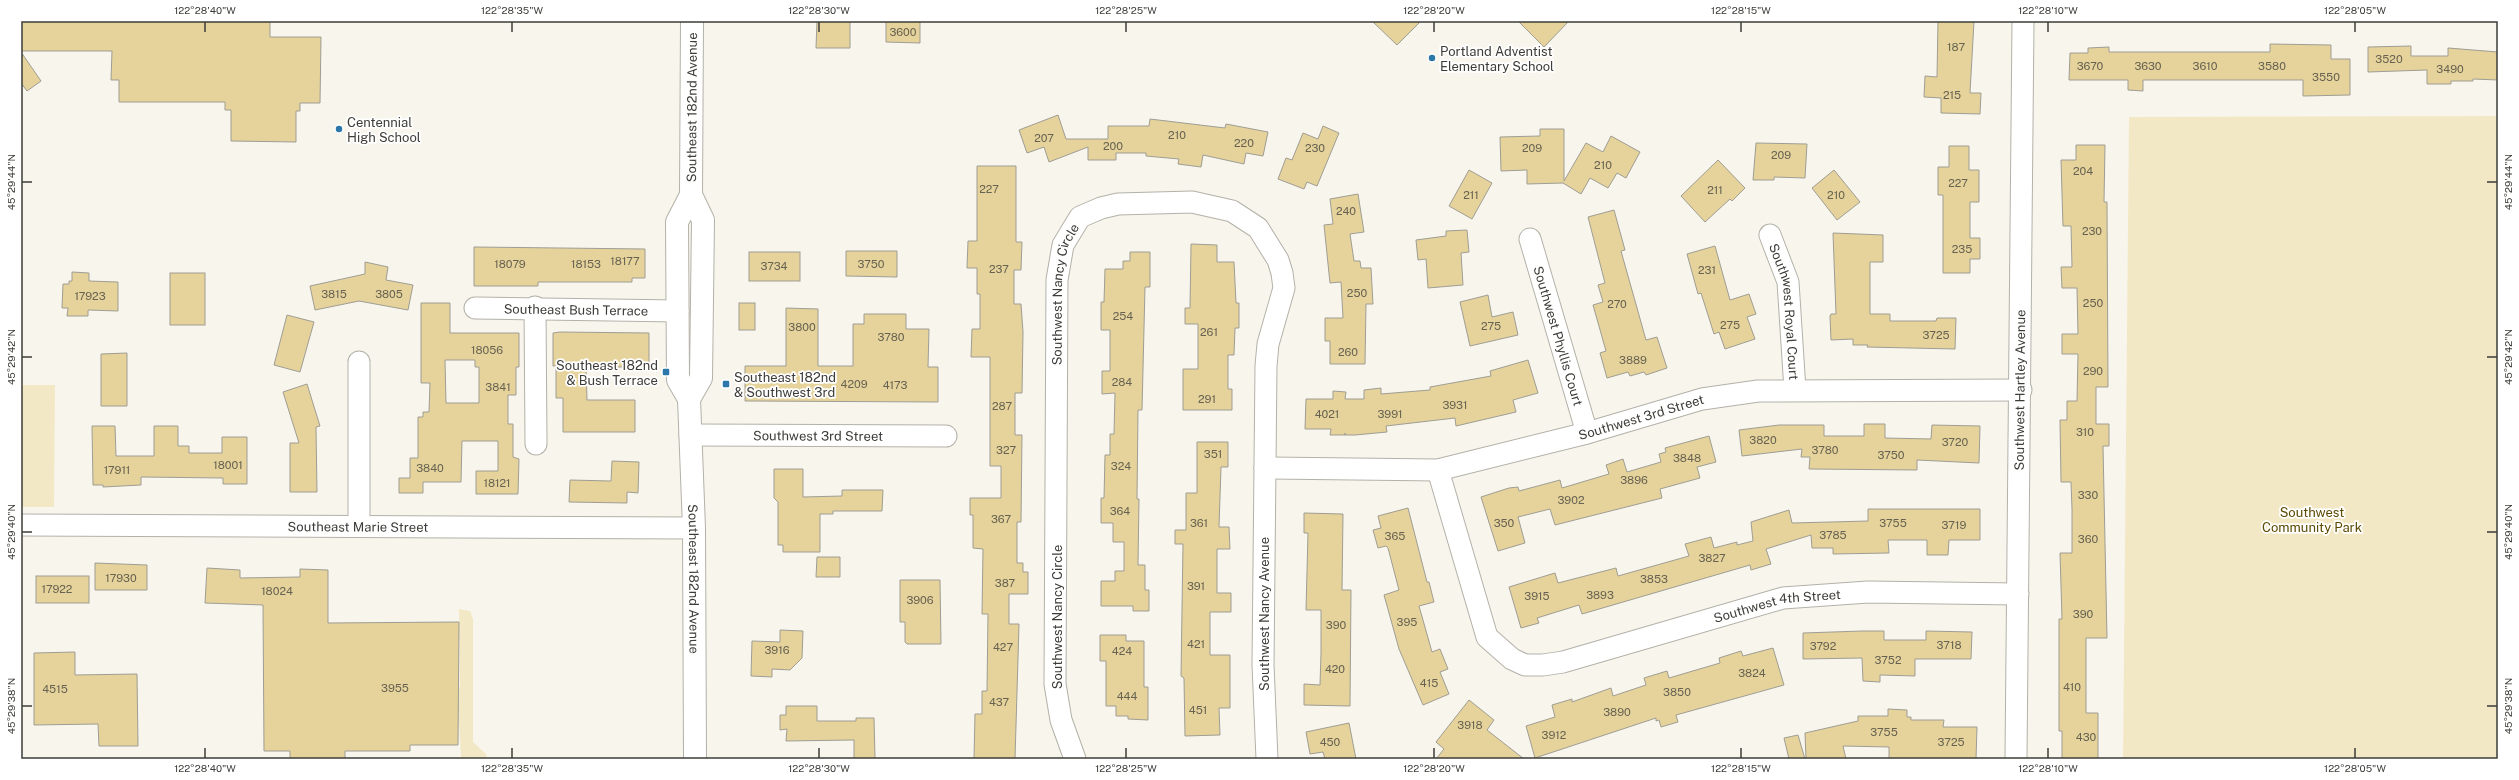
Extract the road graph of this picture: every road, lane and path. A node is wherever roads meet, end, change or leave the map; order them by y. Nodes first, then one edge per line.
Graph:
1 (692, 21) edge
2 (2023, 21) edge
3 (691, 195) junction
4 (1770, 235) dead end
5 (1530, 239) dead end
6 (535, 307) junction
7 (475, 308) dead end
8 (678, 311) junction
9 (359, 362) dead end
10 (1795, 390) junction
11 (2021, 390) junction
12 (690, 399) junction
13 (1587, 433) junction
14 (690, 435) junction
15 (946, 436) dead end
16 (536, 444) dead end
17 (1265, 468) junction
18 (1438, 470) junction
19 (21, 525) edge
20 (359, 526) junction
21 (694, 528) junction
22 (2018, 594) junction
23 (695, 759) edge
24 (1075, 759) edge
25 (1267, 759) edge
26 (2016, 759) edge

1 - 3 main road, Southeast 182nd Avenue
2 - 11 street, Southwest Hartley Avenue
3 - 8 main road, Southeast 182nd Avenue
3 - 12 main road, Southeast 182nd Avenue
4 - 10 street, Southwest Royal Court
5 - 13 street, Southwest Phyllis Court
6 - 7 street, Southeast Bush Terrace
6 - 8 street, Southeast Bush Terrace
6 - 16 street
8 - 12 main road, Southeast 182nd Avenue
9 - 20 street
10 - 11 street, Southwest 3rd Street
10 - 13 street, Southwest 3rd Street
11 - 22 street, Southwest Hartley Avenue
12 - 14 main road, Southeast 182nd Avenue
13 - 18 street, Southwest 3rd Street
14 - 15 street, Southwest 3rd Street
14 - 21 main road, Southeast 182nd Avenue
17 - 18 street, Southwest 3rd Street
17 - 24 street, Southwest Nancy Circle
17 - 25 street, Southwest Nancy Avenue
18 - 22 street, Southwest 4th Street
19 - 20 street, Southeast Marie Street
20 - 21 street, Southeast Marie Street
21 - 23 main road, Southeast 182nd Avenue
22 - 26 street, Southwest Hartley Avenue

